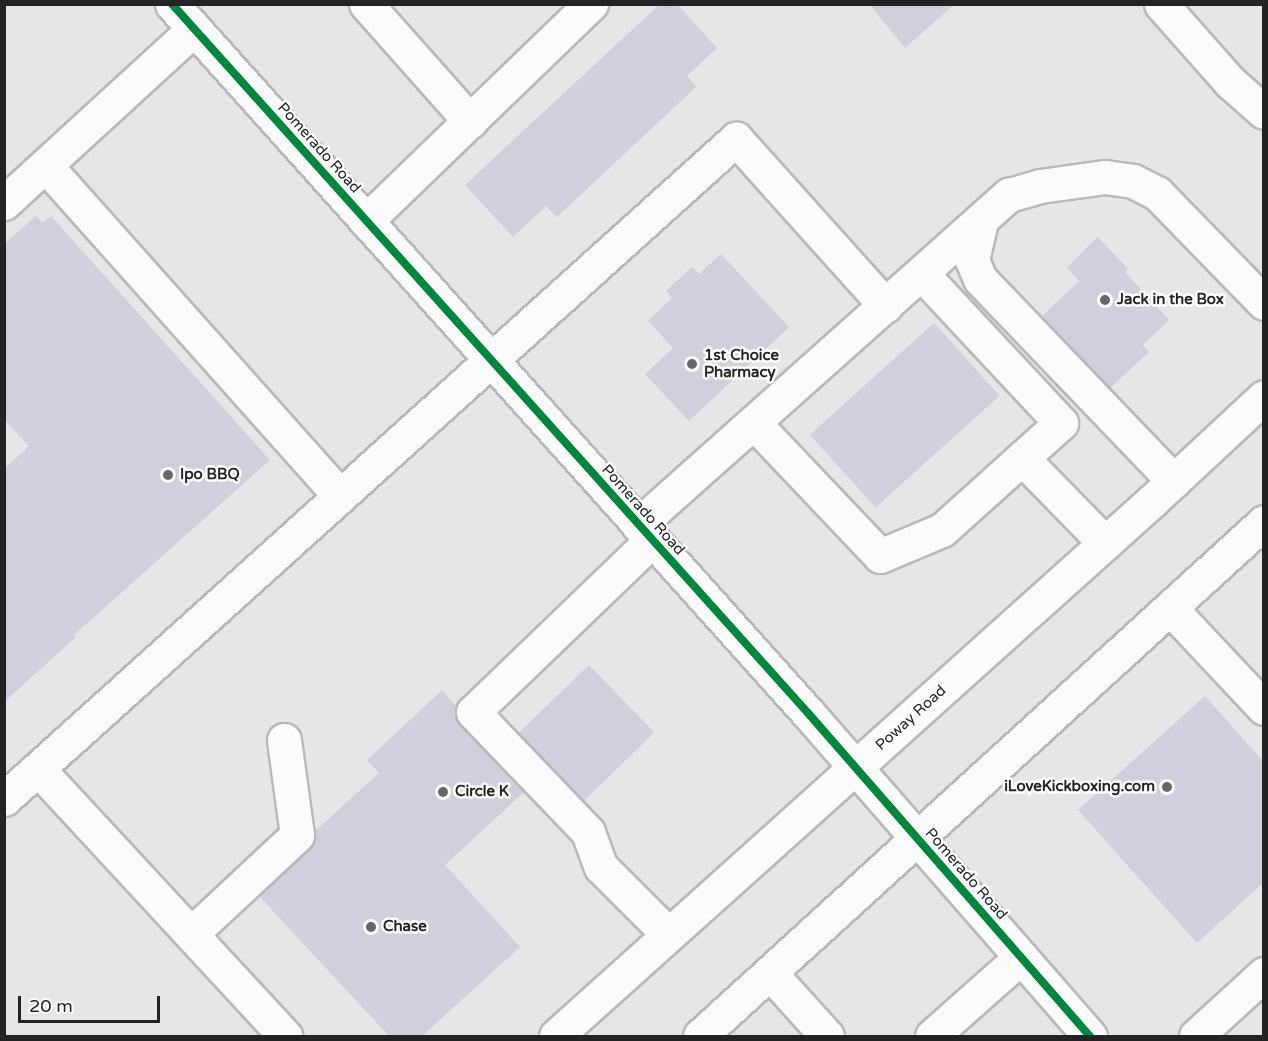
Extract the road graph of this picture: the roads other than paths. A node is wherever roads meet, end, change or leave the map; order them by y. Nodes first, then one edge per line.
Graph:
1 (172, 4) edge
2 (366, 4) edge
3 (591, 4) edge
4 (1161, 4) edge
5 (194, 29) junction
6 (1263, 112) edge
7 (470, 121) junction
8 (46, 166) junction
9 (4, 203) edge
10 (366, 221) junction
11 (981, 221) junction
12 (922, 274) junction
13 (1263, 303) edge
14 (886, 306) junction
15 (490, 360) junction
16 (1263, 397) edge
17 (754, 423) junction
18 (1022, 458) junction
19 (1174, 481) junction
20 (340, 496) junction
21 (1263, 522) edge
22 (645, 533) junction
23 (1105, 543) junction
24 (1170, 608) junction
25 (1263, 708) edge
26 (284, 740) dead end
27 (38, 768) junction
28 (856, 768) junction
29 (4, 799) edge
30 (917, 838) junction
31 (191, 934) junction
32 (668, 934) junction
33 (1021, 957) junction
34 (770, 973) junction
35 (1263, 974) edge
36 (285, 1036) edge
37 (556, 1036) edge
38 (700, 1036) edge
39 (827, 1036) edge
40 (932, 1036) edge
41 (1090, 1036) edge
42 (1196, 1036) edge

1 - 5 main road, Pomerado Road
2 - 7 main road
3 - 7 main road
4 - 6 main road
5 - 8 main road
5 - 10 main road, Pomerado Road
7 - 10 main road
8 - 9 main road
8 - 20 main road
10 - 15 main road, Pomerado Road
11 - 12 main road
11 - 13 main road
11 - 19 main road
12 - 14 main road
12 - 18 main road
14 - 15 main road
14 - 17 main road
15 - 20 main road
15 - 22 main road, Pomerado Road
16 - 19 main road, Poway Road
17 - 18 main road
17 - 22 main road
18 - 23 main road
19 - 23 main road, Poway Road
20 - 27 main road
21 - 24 main road
22 - 28 main road, Pomerado Road
22 - 32 main road
23 - 28 main road, Poway Road
24 - 25 main road
24 - 30 main road
26 - 31 main road
27 - 29 main road
27 - 31 main road
28 - 30 main road, Pomerado Road
28 - 32 main road, Poway Road
30 - 33 main road, Pomerado Road
30 - 34 main road
31 - 36 main road
32 - 37 main road, Poway Road
33 - 40 main road
33 - 41 main road, Pomerado Road
34 - 38 main road
34 - 39 main road
35 - 42 main road

